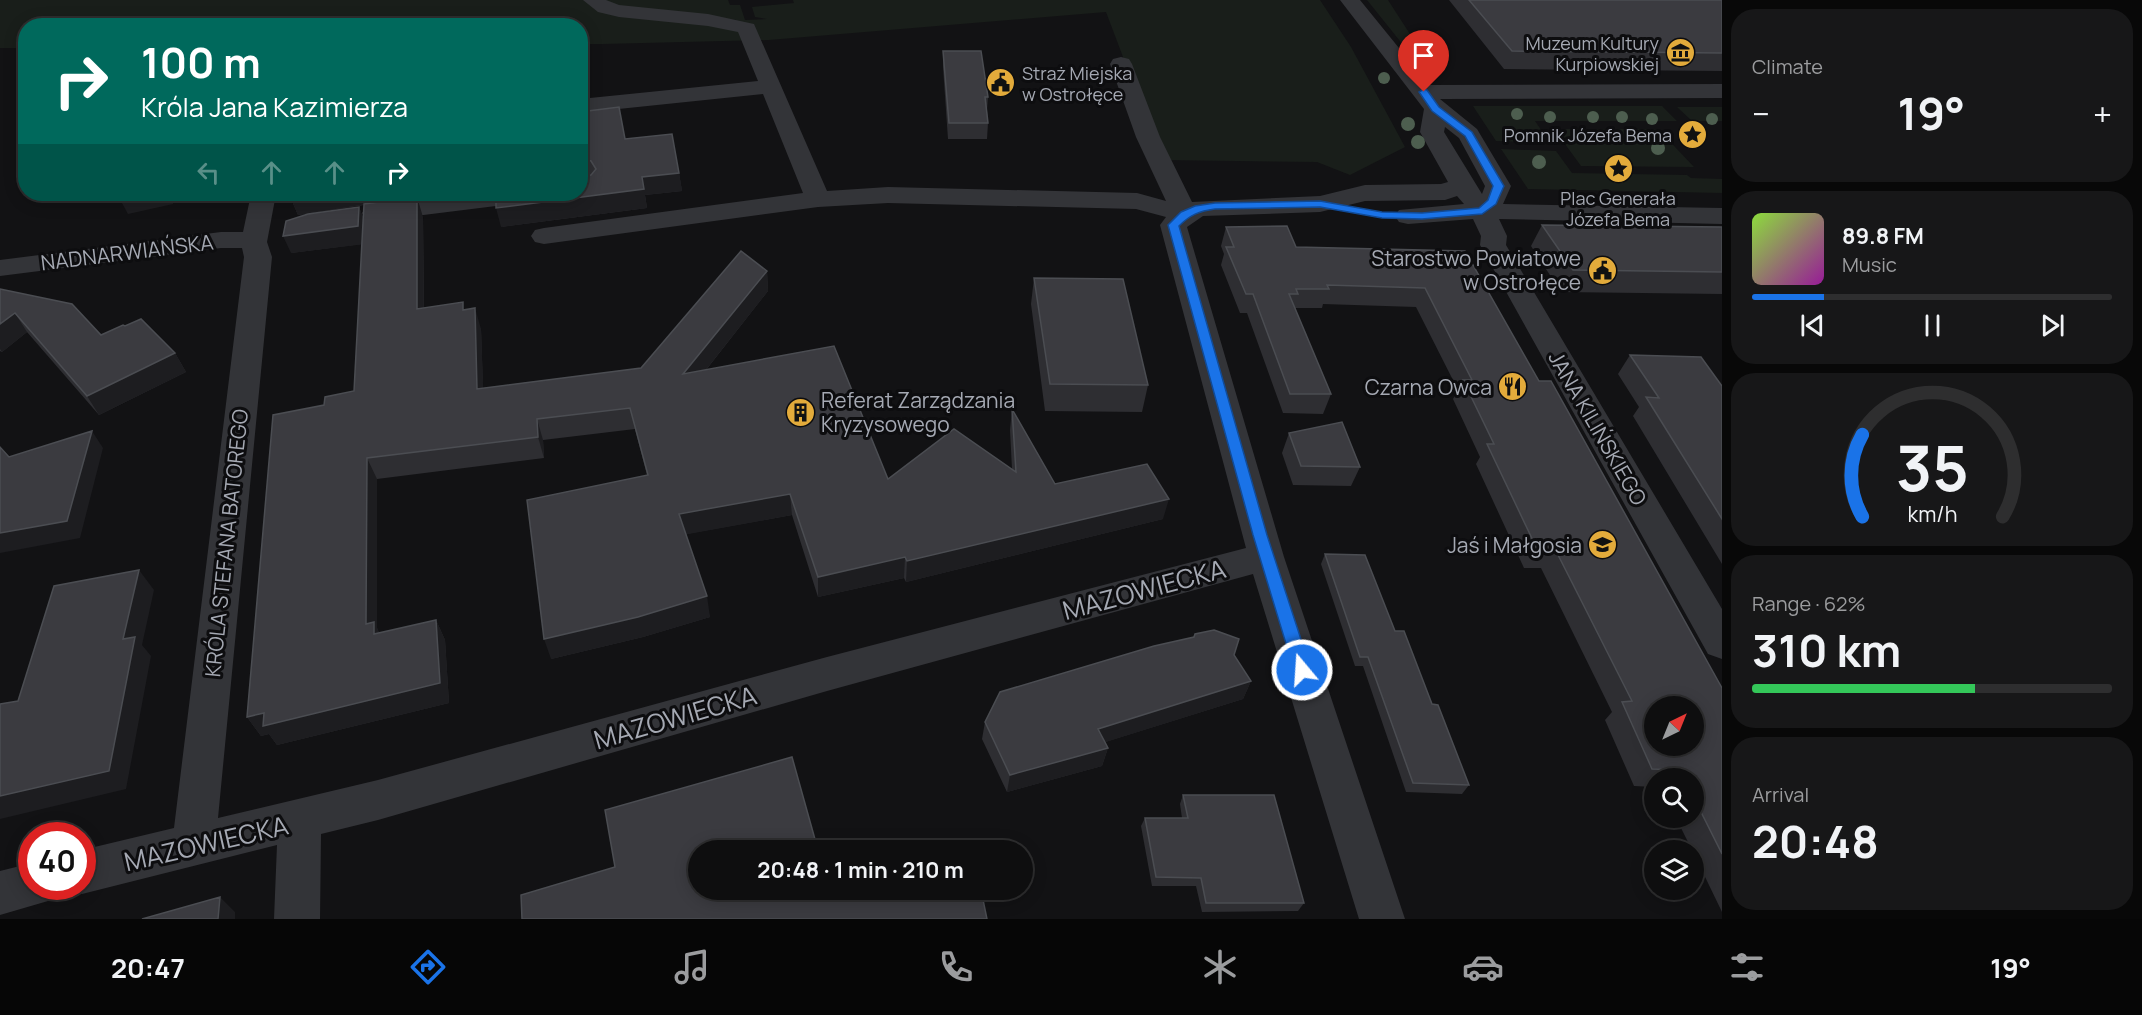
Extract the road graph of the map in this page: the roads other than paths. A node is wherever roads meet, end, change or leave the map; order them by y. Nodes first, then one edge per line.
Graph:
1 (593, 0) edge
2 (1350, 0) edge
3 (1121, 64) dead end
4 (771, 86) junction
5 (1722, 91) edge
6 (1430, 100) junction
7 (588, 105) edge
8 (1462, 185) junction
9 (818, 199) junction
10 (264, 201) edge
11 (442, 201) edge
12 (1320, 204) junction
13 (1482, 211) junction
14 (1185, 214) junction
15 (1722, 216) edge
16 (347, 217) edge
17 (268, 236) junction
18 (544, 236) dead end
19 (0, 268) edge
20 (1266, 557) junction
21 (1722, 643) edge
22 (300, 821) junction
23 (195, 844) junction
24 (96, 869) edge
25 (18, 888) edge
26 (0, 893) edge
27 (297, 919) edge
28 (1382, 919) edge

1 - 4 street
2 - 6 street
3 - 14 street
4 - 7 street
4 - 9 street
5 - 6 street
6 - 8 street
6 - 13 street
8 - 12 street
8 - 13 street
9 - 14 street
9 - 18 street
10 - 17 street, KRÓLA STEFANA BATOREGO
11 - 16 street
12 - 13 street
12 - 14 street
13 - 15 street
13 - 21 street, JANA KILIŃSKIEGO
14 - 20 street
17 - 19 street, NADNARWIAŃSKA
17 - 23 street, KRÓLA STEFANA BATOREGO
20 - 22 street, MAZOWIECKA
20 - 28 street
22 - 23 street, MAZOWIECKA
22 - 27 street
23 - 24 street, MAZOWIECKA
25 - 26 street

